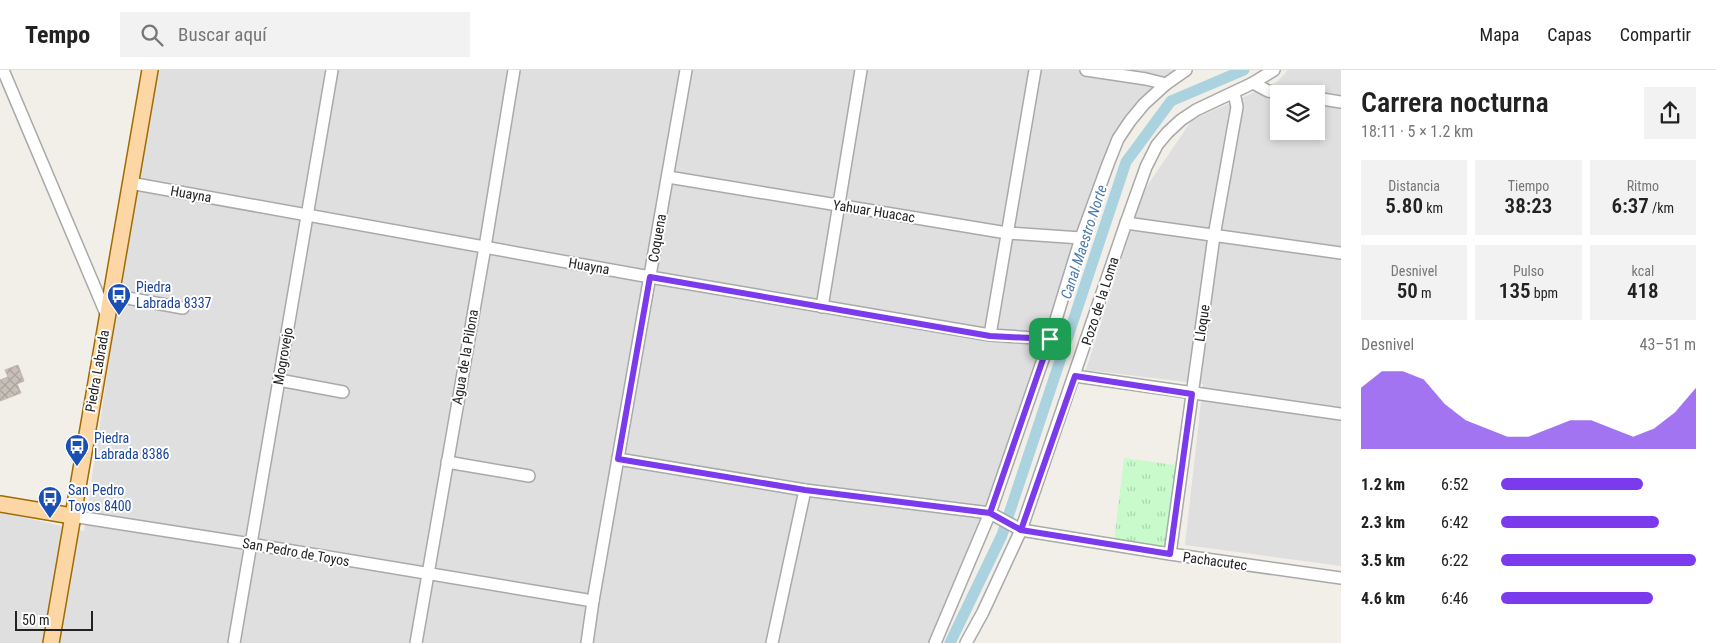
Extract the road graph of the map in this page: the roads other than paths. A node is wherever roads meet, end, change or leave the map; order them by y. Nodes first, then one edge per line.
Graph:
1 (3, 70) edge
2 (150, 70) edge
3 (332, 70) edge
4 (514, 70) edge
5 (686, 70) edge
6 (861, 70) edge
7 (1035, 70) edge
8 (1086, 70) edge
9 (1186, 70) edge
10 (1274, 70) edge
11 (1166, 84) junction
12 (1253, 84) junction
13 (1270, 91) edge
14 (1234, 93) junction
15 (1325, 99) edge
16 (1341, 102) edge
17 (668, 177) junction
18 (130, 183) junction
19 (839, 205) junction
20 (308, 214) junction
21 (1126, 222) junction
22 (1007, 233) junction
23 (1214, 236) junction
24 (1081, 238) junction
25 (485, 247) junction
26 (1341, 253) edge
27 (650, 277) junction
28 (111, 294) junction
29 (822, 307) junction
30 (183, 308) dead end
31 (107, 316) junction
32 (990, 336) junction
33 (1050, 339) junction
34 (1075, 376) junction
35 (279, 380) junction
36 (344, 392) dead end
37 (1192, 394) junction
38 (1341, 414) edge
39 (618, 459) junction
40 (447, 462) junction
41 (530, 476) dead end
42 (805, 490) junction
43 (0, 504) edge
44 (990, 513) junction
45 (72, 516) junction
46 (1021, 530) junction
47 (251, 544) junction
48 (1170, 554) junction
49 (428, 574) junction
50 (1341, 578) edge
51 (593, 600) junction
52 (51, 643) edge
53 (234, 643) edge
54 (416, 643) edge
55 (587, 643) edge
56 (772, 643) edge
57 (935, 643) edge
58 (966, 643) edge

1 - 31 street
2 - 18 main road, Piedra Labrada
3 - 20 street, Mogrovejo
4 - 25 street, Agua de la Pilona
5 - 17 street, Coquena
6 - 19 street
7 - 22 street
8 - 11 street
9 - 11 street
10 - 12 street, Pozo de la Loma
11 - 24 street
12 - 13 street
12 - 14 street, Pozo de la Loma
14 - 21 street, Pozo de la Loma
14 - 23 street, Lloque
15 - 16 street
17 - 19 street, Yahuar Huacac
17 - 27 street, Coquena
18 - 20 street, Huayna
18 - 28 main road, Piedra Labrada
19 - 22 street, Yahuar Huacac
19 - 29 street
20 - 25 street, Huayna
20 - 35 street, Mogrovejo
21 - 23 street
21 - 34 street, Pozo de la Loma
22 - 24 street, Yahuar Huacac
22 - 32 street
23 - 26 street
23 - 37 street, Lloque
24 - 33 street
25 - 27 street, Huayna
25 - 40 street, Agua de la Pilona
27 - 29 street, Huayna
27 - 39 street, Coquena
28 - 30 street
28 - 31 main road, Piedra Labrada
29 - 32 street, Huayna
31 - 45 main road, Piedra Labrada
32 - 33 street, Huayna
33 - 44 street
34 - 37 street
34 - 46 street, Pozo de la Loma
35 - 36 street
35 - 47 street, Mogrovejo
37 - 38 street
37 - 48 street, Lloque
39 - 42 street, Pachacutec
39 - 51 street, Coquena
40 - 41 street
40 - 49 street, Agua de la Pilona
42 - 44 street, Pachacutec
42 - 56 street
43 - 45 main road, San Pedro de Toyos
44 - 46 street, Pachacutec
44 - 57 street
45 - 47 street, San Pedro de Toyos
45 - 52 main road, Piedra Labrada
46 - 48 street, Pachacutec
46 - 58 street, Pozo de la Loma
47 - 49 street, San Pedro de Toyos
47 - 53 street, Mogrovejo
48 - 50 street, Pachacutec
49 - 51 street, San Pedro de Toyos
49 - 54 street, Agua de la Pilona
51 - 55 street, Coquena

